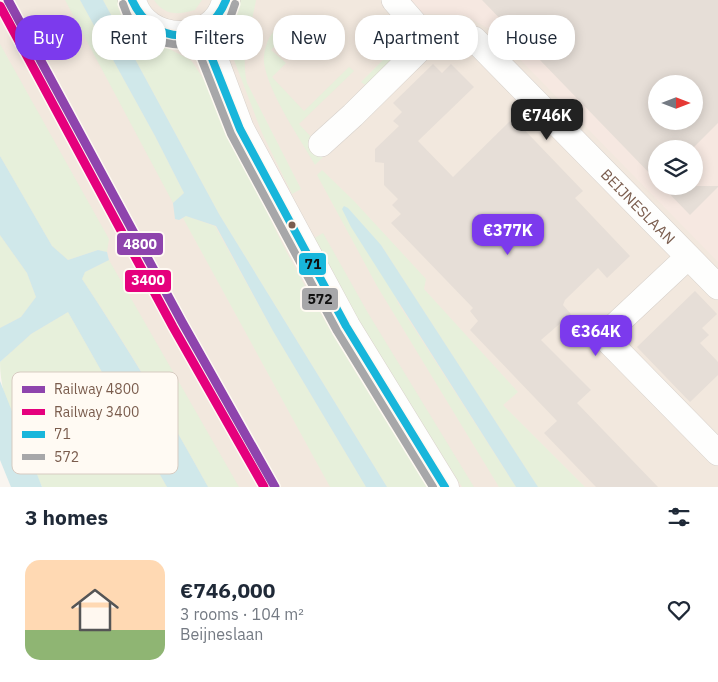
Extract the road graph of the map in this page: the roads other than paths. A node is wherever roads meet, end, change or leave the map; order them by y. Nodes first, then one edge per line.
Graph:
1 (132, 0) edge
2 (226, 0) edge
3 (394, 0) edge
4 (218, 15) edge
5 (407, 15) edge
6 (176, 35) edge
7 (478, 43) edge
8 (214, 60) edge
9 (409, 60) edge
10 (321, 144) dead end
11 (688, 257) junction
12 (718, 287) edge
13 (718, 453) edge
14 (445, 487) edge

1 - 6 main road
2 - 4 main road
3 - 5 street
7 - 11 street, BEIJNESLAAN
8 - 14 main road
9 - 10 street
11 - 12 street, BEIJNESLAAN
11 - 13 street, BEIJNESLAAN

